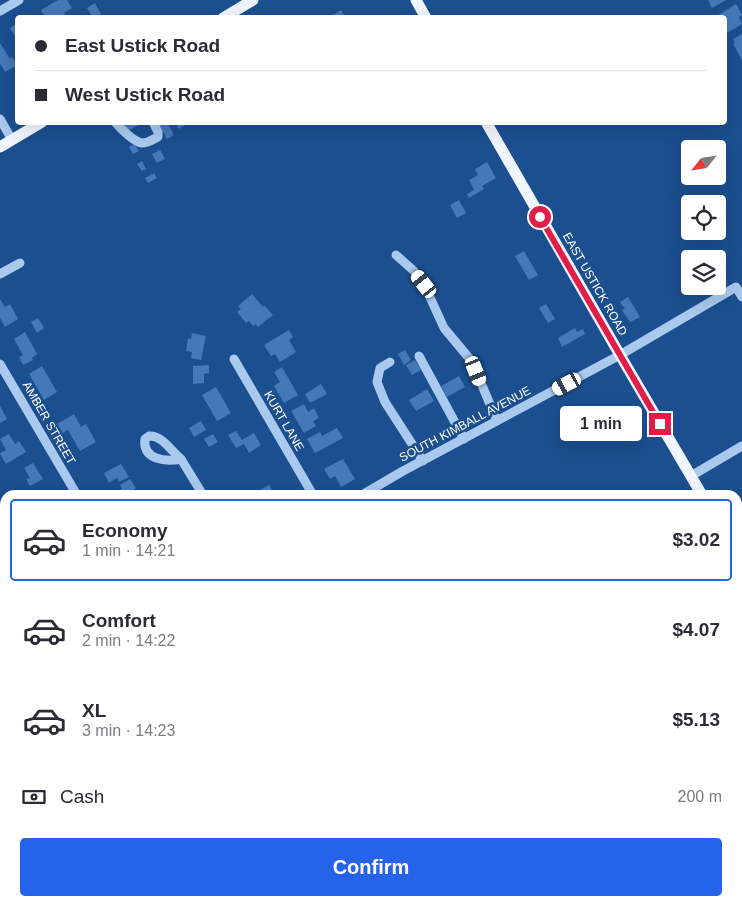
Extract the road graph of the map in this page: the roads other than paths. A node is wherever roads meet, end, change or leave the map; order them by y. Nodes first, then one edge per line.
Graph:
1 (19, 0) edge
2 (252, 0) edge
3 (416, 0) edge
4 (0, 11) edge
5 (228, 15) edge
6 (424, 15) edge
7 (0, 119) edge
8 (37, 125) edge
9 (118, 125) edge
10 (154, 125) edge
11 (488, 125) edge
12 (12, 140) junction
13 (0, 147) edge
14 (396, 255) dead end
15 (20, 263) dead end
16 (0, 274) edge
17 (742, 297) edge
18 (419, 356) dead end
19 (620, 356) junction
20 (234, 359) dead end
21 (390, 362) dead end
22 (0, 364) edge
23 (497, 421) junction
24 (464, 439) junction
25 (742, 446) edge
26 (180, 459) dead end
27 (423, 460) junction
28 (691, 476) junction
29 (74, 490) edge
30 (201, 490) edge
31 (310, 490) edge
32 (371, 490) edge
33 (699, 490) edge

1 - 4 street
2 - 5 main road
3 - 6 main road
7 - 12 street
8 - 12 main road
9 - 10 street
11 - 19 main road, EAST USTICK ROAD
12 - 13 main road
14 - 23 street
15 - 16 street
17 - 19 street, SOUTH KIMBALL AVENUE
18 - 24 street
19 - 23 street, SOUTH KIMBALL AVENUE
19 - 28 main road, EAST USTICK ROAD
20 - 31 street, KURT LANE
21 - 27 street
22 - 29 street, AMBER STREET
23 - 24 street, SOUTH KIMBALL AVENUE
24 - 27 street, SOUTH KIMBALL AVENUE
25 - 28 street
26 - 30 street
27 - 32 street, SOUTH KIMBALL AVENUE
28 - 33 main road, EAST USTICK ROAD

